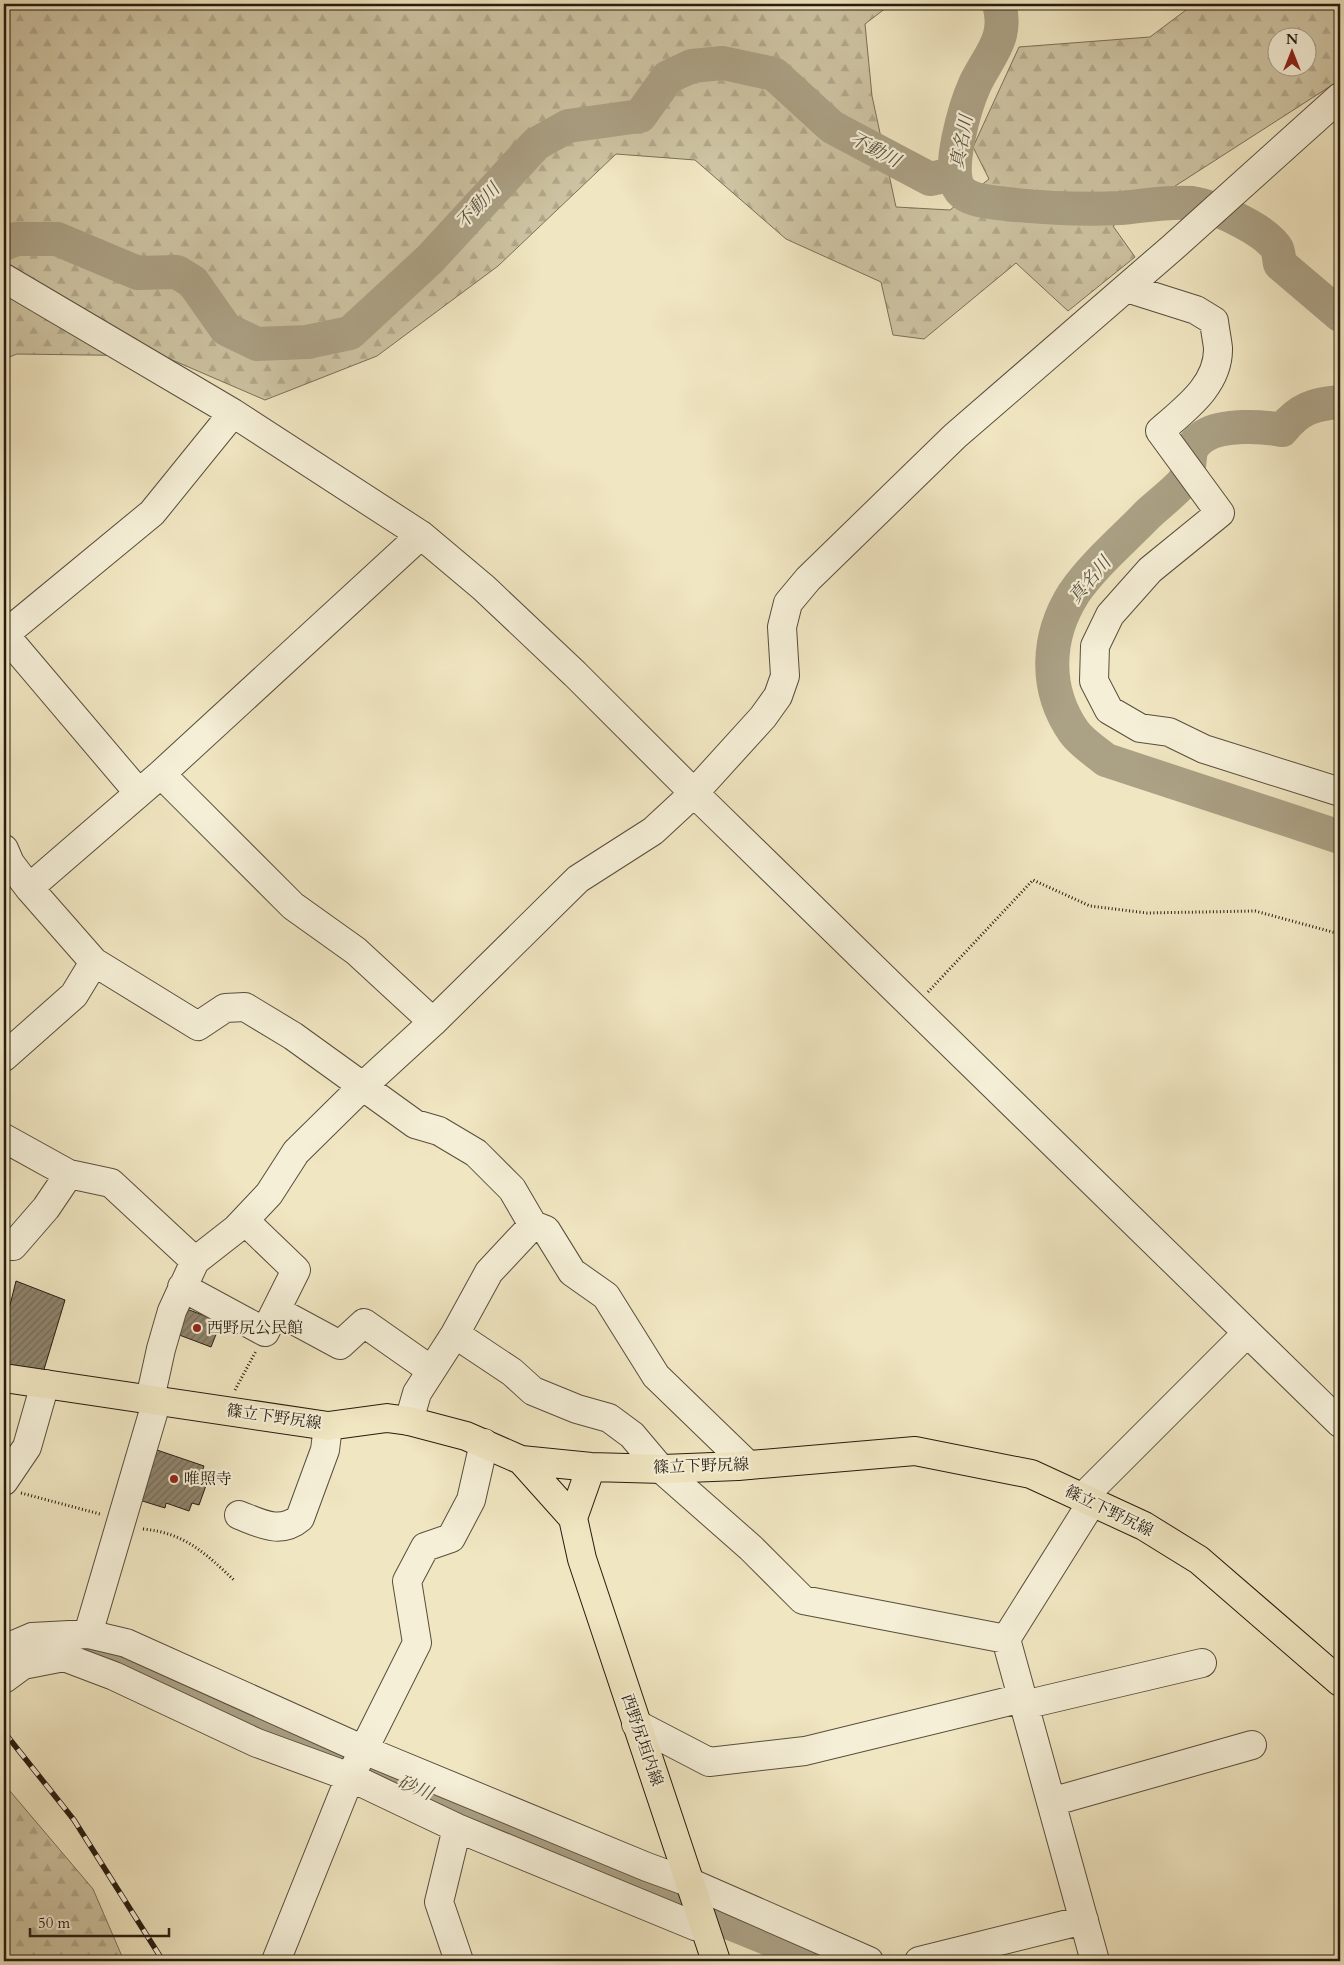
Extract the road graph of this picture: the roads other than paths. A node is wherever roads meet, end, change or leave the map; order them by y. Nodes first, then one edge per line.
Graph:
1 (1340, 97) edge
2 (4, 278) edge
3 (1130, 285) junction
4 (233, 413) junction
5 (421, 535) junction
6 (4, 634) edge
7 (161, 774) junction
8 (138, 792) junction
9 (1340, 792) edge
10 (694, 793) junction
11 (6, 861) edge
12 (29, 888) junction
13 (94, 962) junction
14 (433, 1022) junction
15 (4, 1057) edge
16 (362, 1087) junction
17 (4, 1138) edge
18 (69, 1174) junction
19 (245, 1221) junction
20 (532, 1225) junction
21 (4, 1245) edge
22 (195, 1261) junction
23 (182, 1287) junction
24 (271, 1322) junction
25 (1247, 1333) junction
26 (455, 1334) junction
27 (431, 1370) junction
28 (4, 1378) edge
29 (45, 1384) junction
30 (154, 1399) junction
31 (410, 1421) junction
32 (1340, 1423) edge
33 (328, 1426) junction
34 (484, 1444) junction
35 (521, 1460) junction
36 (748, 1465) junction
37 (591, 1467) junction
38 (663, 1469) junction
39 (8, 1486) edge
40 (1087, 1500) junction
41 (239, 1515) dead end
42 (573, 1518) junction
43 (88, 1634) junction
44 (1006, 1639) junction
45 (4, 1649) edge
46 (1202, 1663) dead end
47 (4, 1679) edge
48 (1340, 1682) edge
49 (1023, 1702) junction
50 (636, 1724) junction
51 (1252, 1745) dead end
52 (357, 1764) junction
53 (1051, 1802) junction
54 (457, 1828) junction
55 (692, 1888) junction
56 (1084, 1920) junction
57 (703, 1923) junction
58 (276, 1961) edge
59 (459, 1961) edge
60 (716, 1961) edge
61 (869, 1961) edge
62 (919, 1961) edge
63 (1095, 1961) edge

1 - 3 street
2 - 4 street
3 - 9 street
3 - 10 street
4 - 5 street
4 - 6 street
5 - 7 street
5 - 10 street
6 - 8 street
7 - 8 street
7 - 14 street
8 - 12 street
10 - 14 street
10 - 25 street
11 - 12 street
12 - 13 street
13 - 15 street
13 - 16 street
14 - 16 street
16 - 19 street
16 - 20 street
17 - 18 street
18 - 21 street
18 - 22 street
19 - 22 street
19 - 24 street
20 - 26 street
20 - 36 street
22 - 23 street
23 - 24 street
23 - 30 street
24 - 27 street
25 - 32 street
25 - 40 street
26 - 27 street
26 - 38 street
27 - 31 street
28 - 29 main road, 篠立下野尻線
29 - 30 main road, 篠立下野尻線
29 - 39 street
30 - 33 main road, 篠立下野尻線
30 - 43 street
31 - 33 main road, 篠立下野尻線
31 - 34 main road, 篠立下野尻線
33 - 41 street
34 - 35 main road, 篠立下野尻線
34 - 52 street
35 - 37 main road, 篠立下野尻線
35 - 42 main road, 西野尻垣内線
36 - 38 main road, 篠立下野尻線
36 - 40 main road, 篠立下野尻線
37 - 38 main road, 篠立下野尻線
37 - 42 main road
38 - 44 street
40 - 44 street
40 - 48 main road, 篠立下野尻線
42 - 50 main road, 西野尻垣内線
43 - 45 street
43 - 52 street
44 - 49 street
46 - 49 street
47 - 52 street
49 - 50 street
49 - 53 street
50 - 55 main road, 西野尻垣内線
51 - 53 street
52 - 54 street
52 - 55 street
52 - 58 street
53 - 56 street
54 - 57 street
54 - 59 street
55 - 57 main road, 西野尻垣内線
55 - 61 street
56 - 62 street
56 - 63 street
57 - 60 main road, 西野尻垣内線

